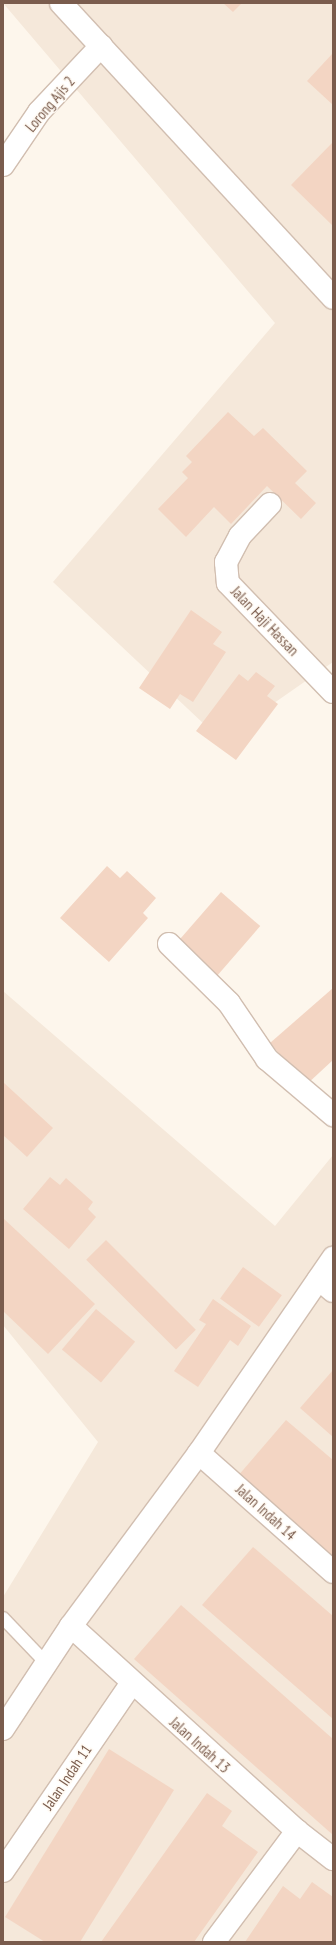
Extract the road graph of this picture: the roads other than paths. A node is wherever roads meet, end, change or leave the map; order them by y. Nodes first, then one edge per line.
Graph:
1 (61, 3) edge
2 (101, 46) junction
3 (3, 165) edge
4 (333, 298) edge
5 (270, 504) dead end
6 (333, 692) edge
7 (169, 944) dead end
8 (333, 1115) edge
9 (333, 1258) edge
10 (326, 1285) edge
11 (199, 1453) junction
12 (333, 1572) edge
13 (3, 1618) edge
14 (71, 1626) junction
15 (46, 1663) junction
16 (131, 1684) junction
17 (3, 1729) edge
18 (297, 1831) junction
19 (333, 1859) edge
20 (3, 1871) edge
21 (214, 1942) edge

1 - 2 street
2 - 3 street, Lorong Ajis 2
2 - 4 street
5 - 6 street, Jalan Haji Hassan
7 - 8 street
9 - 10 street
10 - 11 street
11 - 12 street, Jalan Indah 14
11 - 14 street
13 - 15 lane
14 - 15 street
14 - 16 street, Jalan Indah 13
15 - 17 street
16 - 18 street, Jalan Indah 13
16 - 20 street, Jalan Indah 11
18 - 19 street, Jalan Indah 13
18 - 21 street

